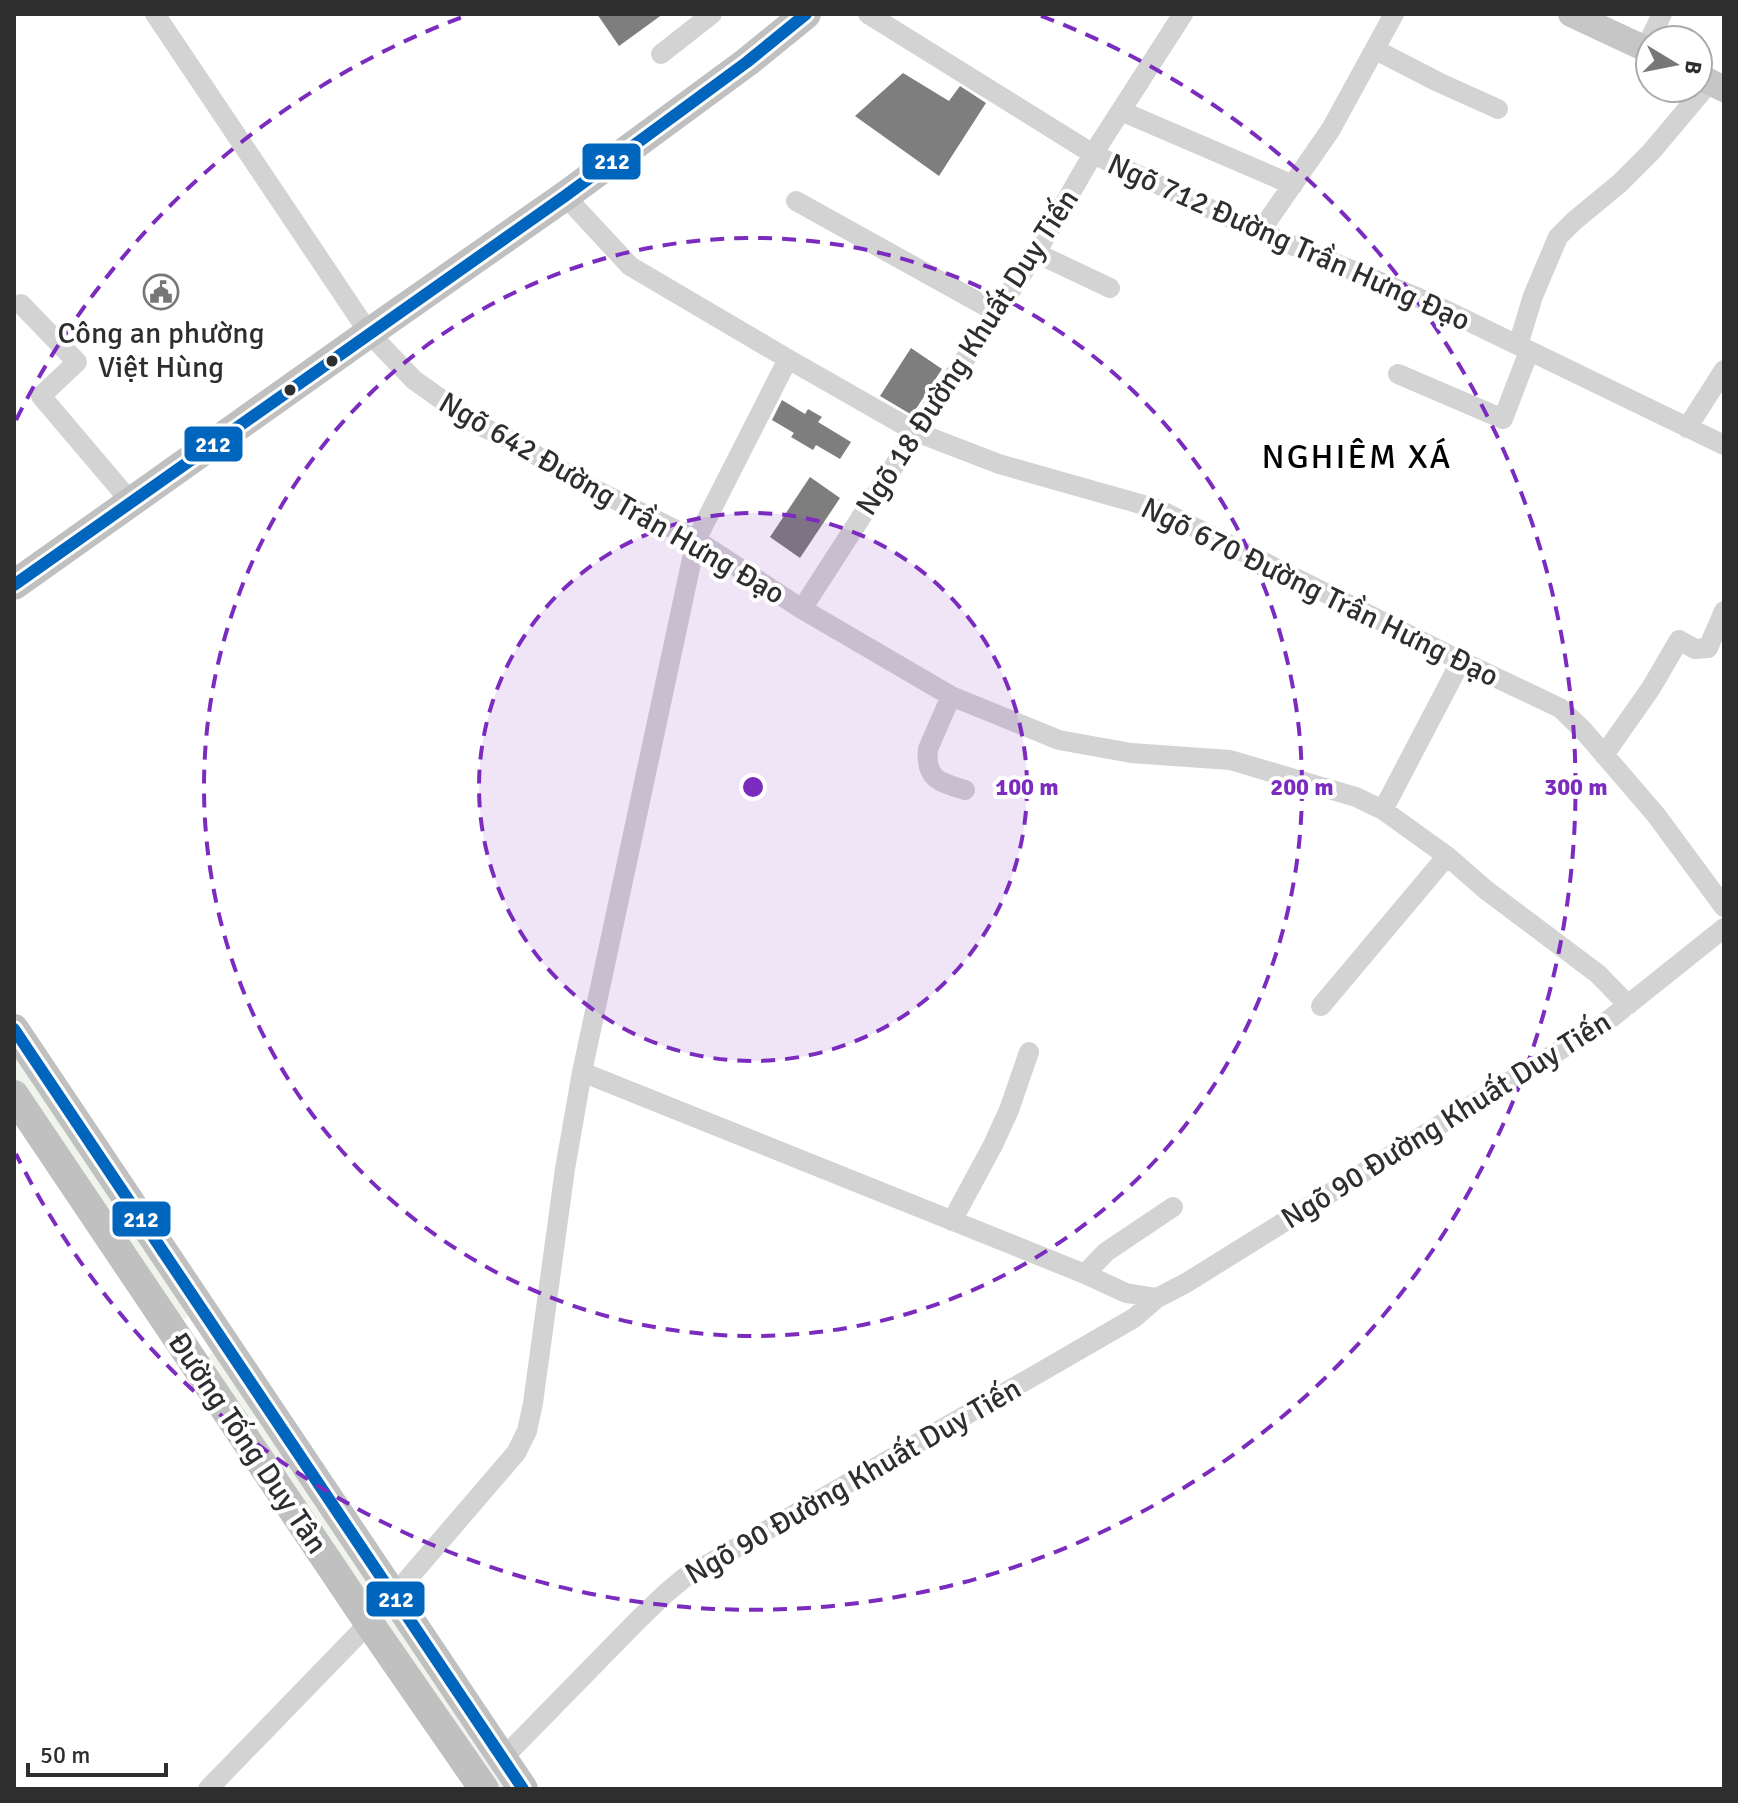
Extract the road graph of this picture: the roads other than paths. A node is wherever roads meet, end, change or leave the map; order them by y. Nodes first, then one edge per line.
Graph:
1 (155, 14) edge
2 (712, 14) edge
3 (868, 14) edge
4 (1183, 14) edge
5 (1394, 14) edge
6 (1571, 14) edge
7 (798, 17) edge
8 (1634, 43) edge
9 (1376, 50) junction
10 (661, 54) dead end
11 (1692, 104) edge
12 (1498, 109) dead end
13 (1121, 111) junction
14 (1093, 154) junction
15 (1293, 185) junction
16 (565, 196) junction
17 (796, 201) dead end
18 (1260, 232) junction
19 (1036, 253) junction
20 (1110, 288) dead end
21 (21, 304) dead end
22 (996, 312) junction
23 (369, 333) junction
24 (1523, 348) junction
25 (788, 359) junction
26 (1724, 370) edge
27 (1398, 374) dead end
28 (1687, 428) junction
29 (916, 432) junction
30 (1724, 445) edge
31 (131, 502) junction
32 (696, 540) junction
33 (14, 585) edge
34 (802, 609) junction
35 (1724, 611) edge
36 (1461, 661) junction
37 (951, 696) junction
38 (1604, 755) junction
39 (965, 790) dead end
40 (1383, 810) junction
41 (1447, 856) junction
42 (1724, 907) edge
43 (1724, 928) edge
44 (1628, 1005) junction
45 (1321, 1006) dead end
46 (14, 1029) edge
47 (1029, 1052) dead end
48 (582, 1072) junction
49 (14, 1095) edge
50 (1173, 1207) dead end
51 (952, 1221) junction
52 (1085, 1274) junction
53 (1157, 1298) junction
54 (212, 1325) junction
55 (183, 1346) junction
56 (394, 1595) junction
57 (369, 1623) junction
58 (502, 1759) junction
59 (479, 1787) edge
60 (208, 1789) edge
61 (523, 1789) edge

1 - 23 street, Ngõ 642 Đường Trần Hưng Đạo
2 - 10 street
3 - 14 street, Ngõ 712 Đường Trần Hưng Đạo
4 - 13 street, Ngõ 18 Đường Khuất Duy Tiến
5 - 9 street
6 - 8 main road
7 - 16 highway
9 - 12 street
9 - 15 street
11 - 24 street
13 - 14 street, Ngõ 18 Đường Khuất Duy Tiến
13 - 15 street
14 - 18 street, Ngõ 712 Đường Trần Hưng Đạo
14 - 19 street, Ngõ 18 Đường Khuất Duy Tiến
15 - 18 street
16 - 23 highway
16 - 25 street, Ngõ 670 Đường Trần Hưng Đạo
17 - 22 street
18 - 24 street, Ngõ 712 Đường Trần Hưng Đạo
19 - 20 street
19 - 22 street, Ngõ 18 Đường Khuất Duy Tiến
21 - 31 street
22 - 29 street, Ngõ 18 Đường Khuất Duy Tiến
23 - 31 highway
23 - 32 street, Ngõ 642 Đường Trần Hưng Đạo
24 - 27 street
24 - 28 street, Ngõ 712 Đường Trần Hưng Đạo
25 - 29 street, Ngõ 670 Đường Trần Hưng Đạo
25 - 32 street
26 - 28 street
28 - 30 street, Ngõ 712 Đường Trần Hưng Đạo
29 - 34 street, Ngõ 18 Đường Khuất Duy Tiến
29 - 36 street, Ngõ 670 Đường Trần Hưng Đạo
31 - 33 highway
32 - 34 street, Ngõ 642 Đường Trần Hưng Đạo
32 - 48 street
34 - 37 street, Ngõ 642 Đường Trần Hưng Đạo
35 - 38 street
36 - 38 street, Ngõ 670 Đường Trần Hưng Đạo
36 - 40 street
37 - 39 street
37 - 40 street, Ngõ 642 Đường Trần Hưng Đạo
38 - 42 street, Ngõ 670 Đường Trần Hưng Đạo
40 - 41 street, Ngõ 642 Đường Trần Hưng Đạo
41 - 44 street, Ngõ 642 Đường Trần Hưng Đạo
41 - 45 street
43 - 44 street, Ngõ 90 Đường Khuất Duy Tiến
44 - 53 street, Ngõ 90 Đường Khuất Duy Tiến
46 - 54 highway, Đường Tống Duy Tân
47 - 51 street
48 - 51 street
48 - 56 street
49 - 55 highway, Đường Tống Duy Tân
50 - 52 street
51 - 52 street
52 - 53 street
53 - 58 street, Ngõ 90 Đường Khuất Duy Tiến
54 - 55 highway
54 - 56 highway, Đường Tống Duy Tân
55 - 57 highway, Đường Tống Duy Tân
56 - 58 highway, Đường Tống Duy Tân
57 - 59 highway, Đường Tống Duy Tân
57 - 60 street
58 - 61 highway, Đường Tống Duy Tân

